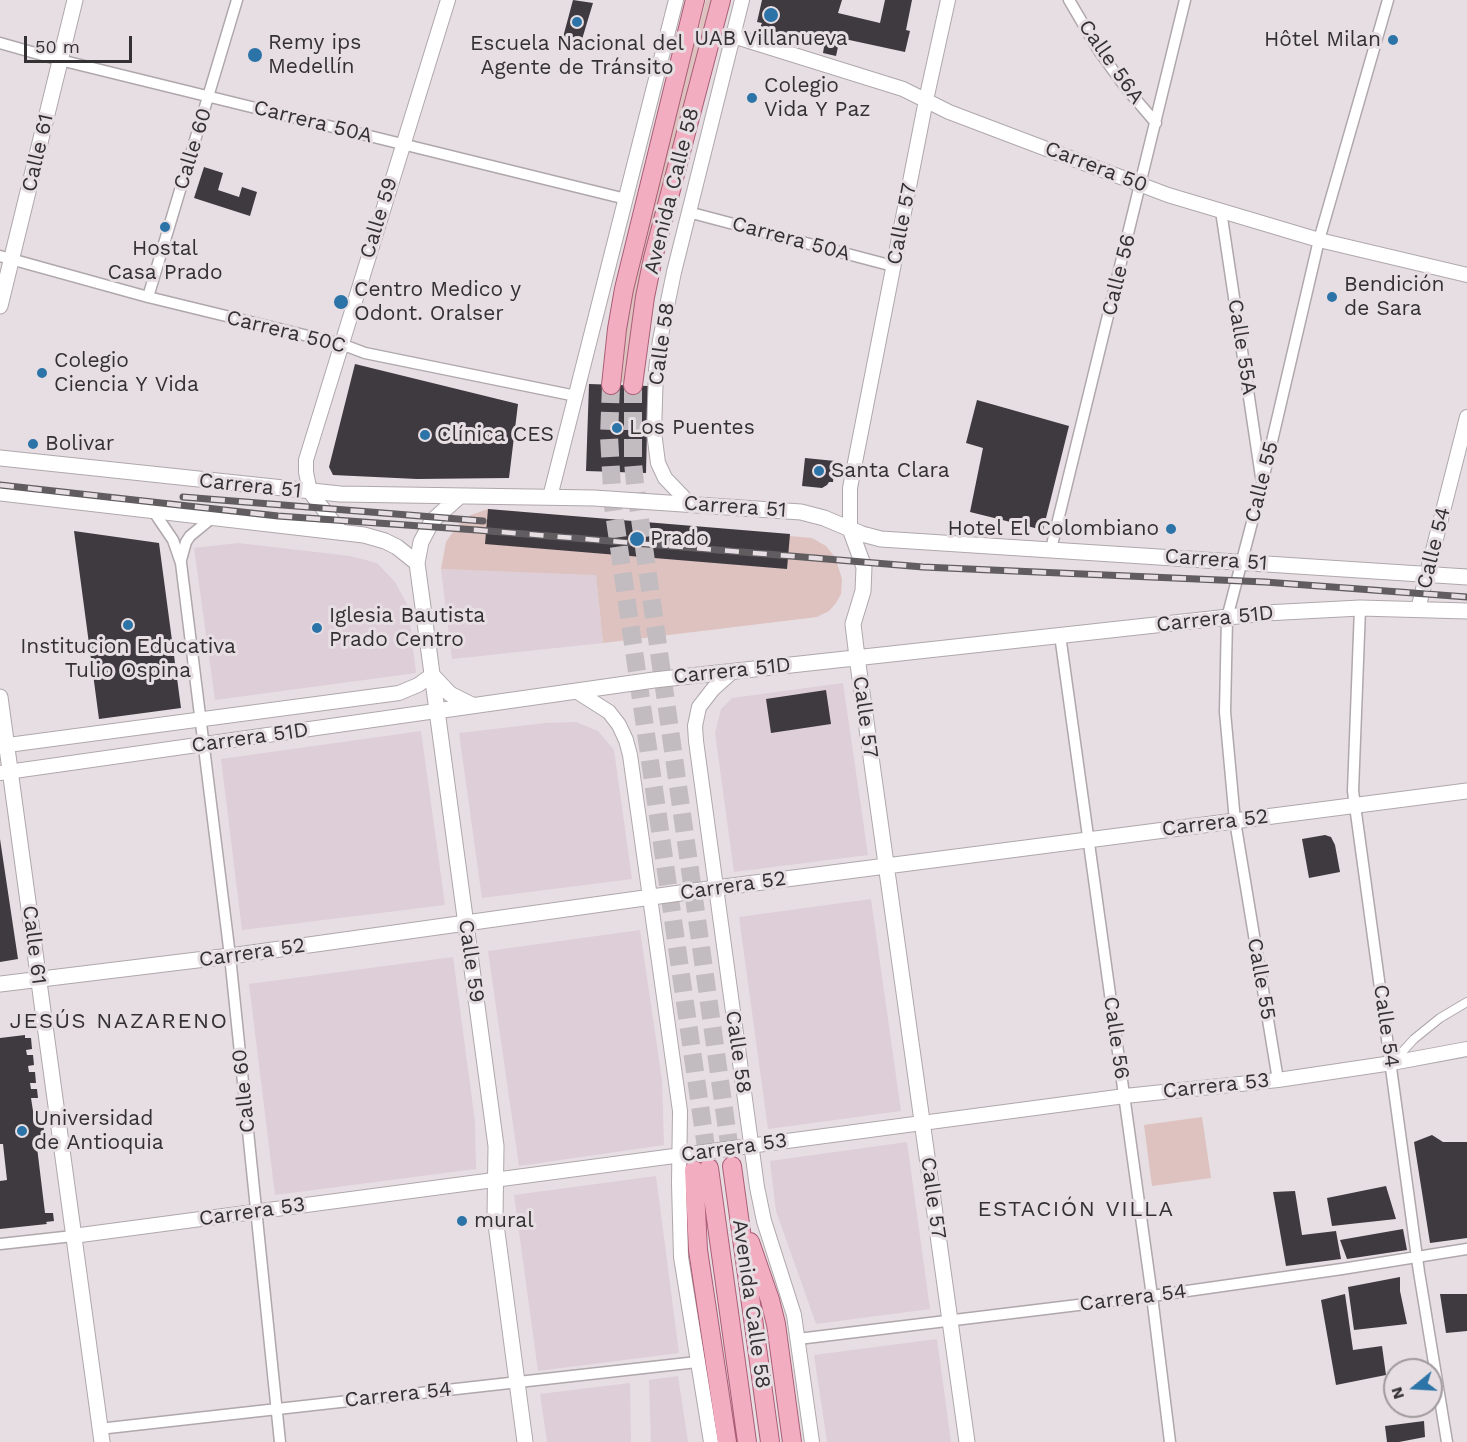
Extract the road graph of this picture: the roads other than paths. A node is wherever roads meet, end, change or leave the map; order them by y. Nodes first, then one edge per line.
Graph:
1 (75, 0) edge
2 (237, 0) edge
3 (448, 0) edge
4 (695, 0) edge
5 (722, 0) edge
6 (742, 0) edge
7 (948, 0) edge
8 (1069, 0) edge
9 (1185, 0) edge
10 (1388, 0) edge
11 (672, 1) edge
12 (733, 36) junction
13 (0, 43) edge
14 (60, 60) junction
15 (208, 97) junction
16 (926, 100) junction
17 (1156, 123) junction
18 (402, 144) junction
19 (1142, 184) junction
20 (626, 199) junction
21 (1221, 211) junction
22 (688, 212) junction
23 (1319, 240) junction
24 (6, 257) edge
25 (893, 266) junction
26 (1467, 275) edge
27 (148, 297) junction
28 (0, 306) edge
29 (341, 344) junction
30 (611, 385) tunnel mouth
31 (633, 385) tunnel mouth
32 (576, 396) junction
33 (1466, 426) edge
34 (0, 458) edge
35 (1262, 484) junction
36 (310, 492) junction
37 (0, 494) edge
38 (460, 496) junction
39 (550, 497) junction
40 (690, 504) junction
41 (154, 512) junction
42 (212, 518) junction
43 (850, 529) junction
44 (341, 532) junction
45 (1051, 549) junction
46 (1242, 561) junction
47 (181, 563) junction
48 (417, 563) junction
49 (1426, 576) junction
50 (1467, 578) edge
51 (1360, 608) junction
52 (1418, 609) junction
53 (1467, 610) edge
54 (1227, 618) junction
55 (1059, 635) junction
56 (857, 657) junction
57 (733, 671) junction
58 (432, 675) junction
59 (576, 691) junction
60 (0, 697) edge
61 (473, 705) junction
62 (436, 711) junction
63 (200, 719) junction
64 (3, 745) edge
65 (204, 745) junction
66 (5, 773) edge
67 (1467, 791) edge
68 (1356, 805) junction
69 (1235, 821) junction
70 (1088, 840) junction
71 (886, 866) junction
72 (716, 888) junction
73 (650, 897) junction
74 (465, 923) junction
75 (230, 956) junction
76 (38, 980) junction
77 (0, 984) edge
78 (1467, 1002) edge
79 (1467, 1049) edge
80 (1392, 1063) junction
81 (1278, 1080) junction
82 (1125, 1096) junction
83 (923, 1123) junction
84 (751, 1146) junction
85 (679, 1155) junction
86 (732, 1166) tunnel mouth
87 (495, 1180) junction
88 (738, 1206) junction
89 (256, 1211) junction
90 (73, 1236) junction
91 (0, 1244) edge
92 (1467, 1249) edge
93 (1418, 1257) junction
94 (1152, 1296) junction
95 (950, 1321) junction
96 (798, 1339) junction
97 (697, 1362) junction
98 (517, 1382) junction
99 (277, 1409) junction
100 (100, 1435) edge
101 (280, 1442) edge
102 (525, 1442) edge
103 (711, 1442) edge
104 (726, 1442) edge
105 (747, 1442) edge
106 (770, 1442) edge
107 (792, 1442) edge
108 (812, 1442) edge
109 (968, 1442) edge
110 (1170, 1442) edge
111 (1447, 1442) edge

1 - 14 main road, Calle 61
2 - 15 street, Calle 60
3 - 18 street, Calle 59
4 - 30 main road, Avenida Calle 58
5 - 31 main road, Avenida Calle 58
6 - 12 street, Calle 58
7 - 16 street, Calle 57
8 - 17 street, Calle 56A
9 - 17 street, Calle 56
10 - 23 street, Calle 55
11 - 20 street
12 - 16 street, Carrera 50
12 - 22 street, Calle 58
13 - 14 street, Carrera 50A
14 - 15 street, Carrera 50A
14 - 24 main road, Calle 61
15 - 18 street, Carrera 50A
15 - 27 street, Calle 60
16 - 19 street, Carrera 50
16 - 25 street, Calle 57
17 - 19 street, Calle 56
18 - 20 street, Carrera 50A
18 - 29 street, Calle 59
19 - 21 street, Carrera 50
19 - 45 street, Calle 56
20 - 32 street
21 - 23 street, Carrera 50
21 - 35 street, Calle 55A
22 - 25 street, Carrera 50A
22 - 40 street, Calle 58
23 - 26 street, Carrera 50
23 - 35 street, Calle 55
24 - 27 street, Carrera 50C
24 - 28 main road, Calle 61
25 - 43 street, Calle 57
27 - 29 street, Carrera 50C
29 - 32 street, Carrera 50C
29 - 36 street, Calle 59
32 - 39 street
33 - 49 street, Calle 54
34 - 36 main road, Carrera 51
35 - 46 street, Calle 55
36 - 38 main road, Carrera 51
36 - 44 street
37 - 41 main road, Carrera 51
38 - 39 main road, Carrera 51
38 - 48 main road, Calle 59
39 - 40 main road, Carrera 51
40 - 43 main road, Carrera 51
41 - 42 main road, Carrera 51
41 - 47 street, Calle 60
42 - 44 main road, Carrera 51
42 - 47 street, Calle 60
43 - 45 main road, Carrera 51
43 - 56 main road, Calle 57
44 - 48 main road, Carrera 51
45 - 46 main road, Carrera 51
46 - 49 main road, Carrera 51
46 - 54 street, Calle 55
47 - 63 street, Calle 60
48 - 58 main road, Calle 59
49 - 50 main road, Carrera 51
49 - 52 street, Calle 54
51 - 52 main road, Carrera 51D
51 - 54 main road, Carrera 51D
51 - 68 street, Calle 54
52 - 53 main road, Carrera 51D
54 - 55 main road, Carrera 51D
54 - 69 street, Calle 55
55 - 56 main road, Carrera 51D
55 - 70 street, Calle 56
56 - 57 main road, Carrera 51D
56 - 71 main road, Calle 57
57 - 59 main road, Carrera 51D
57 - 72 street, Calle 58
58 - 61 main road
58 - 62 main road, Calle 59
58 - 63 street, Carrera 51D
59 - 61 main road, Carrera 51D
59 - 73 street
60 - 64 main road, Calle 61
61 - 62 main road, Carrera 51D
62 - 65 street, Carrera 51D
62 - 74 main road, Calle 59
63 - 64 street, Carrera 51D
63 - 65 street, Calle 60
64 - 66 main road, Calle 61
65 - 66 street, Carrera 51D
65 - 75 street, Calle 60
66 - 76 main road, Calle 61
67 - 68 main road, Carrera 52
68 - 69 main road, Carrera 52
68 - 80 street, Calle 54
69 - 70 main road, Carrera 52
69 - 81 street, Calle 55
70 - 71 main road, Carrera 52
70 - 82 street, Calle 56
71 - 72 main road, Carrera 52
71 - 83 main road, Calle 57
72 - 73 main road, Carrera 52
72 - 84 street, Calle 58
73 - 74 main road, Carrera 52
73 - 85 street
74 - 75 main road, Carrera 52
74 - 87 main road, Calle 59
75 - 76 main road, Carrera 52
75 - 89 street, Calle 60
76 - 77 main road, Carrera 52
76 - 90 main road, Calle 61
78 - 80 street
79 - 80 street, Carrera 53
80 - 81 street, Carrera 53
80 - 93 street, Calle 54
81 - 82 street, Carrera 53
82 - 83 street, Carrera 53
82 - 94 street, Calle 56
83 - 84 street, Carrera 53
83 - 95 main road, Calle 57
84 - 85 street, Carrera 53
84 - 96 street, Calle 58
85 - 87 street, Carrera 53
85 - 97 street
86 - 88 main road, Avenida Calle 58
87 - 89 street, Carrera 53
87 - 98 main road, Calle 59
88 - 106 main road, Avenida Calle 58
88 - 107 main road
89 - 90 street, Carrera 53
89 - 99 street, Calle 60
90 - 91 street, Carrera 53
90 - 100 main road, Calle 61
92 - 93 street, Carrera 54
93 - 94 street, Carrera 54
93 - 111 street, Calle 54
94 - 95 street, Carrera 54
94 - 110 street, Calle 56
95 - 96 street, Carrera 54
95 - 109 main road, Calle 57
96 - 108 street, Calle 58
97 - 98 street, Carrera 54
97 - 103 street
98 - 99 street, Carrera 54
98 - 102 main road, Calle 59
99 - 100 street, Carrera 54
99 - 101 street, Calle 60
104 - 105 main road, Avenida Calle 58

